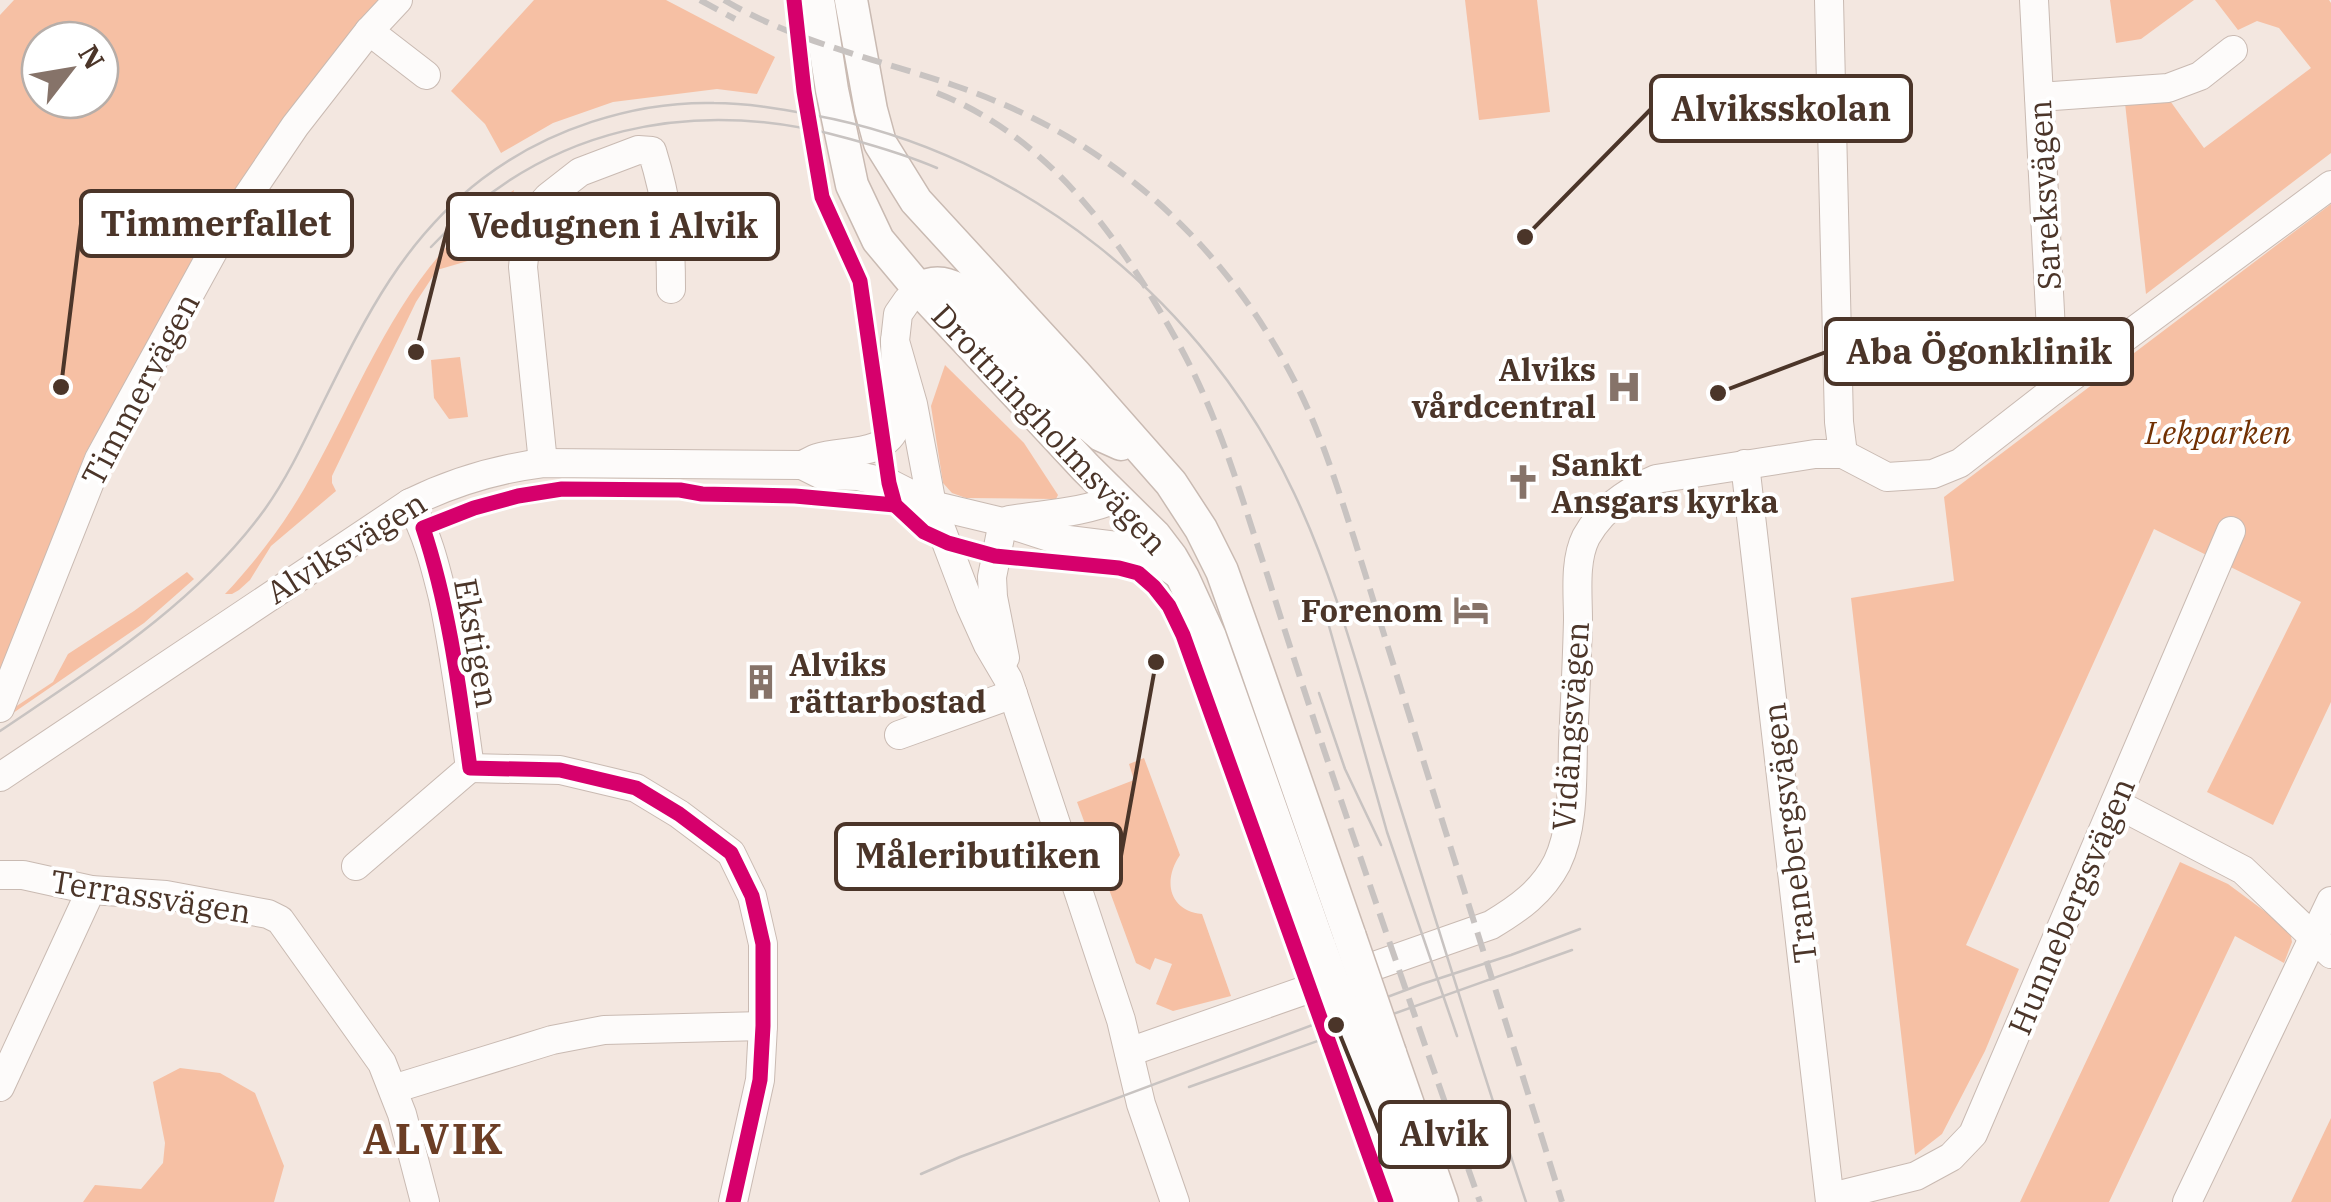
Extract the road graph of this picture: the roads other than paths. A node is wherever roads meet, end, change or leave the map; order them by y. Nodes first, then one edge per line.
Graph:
1 (398, 0) edge
2 (818, 0) edge
3 (851, 0) edge
4 (1829, 0) edge
5 (2034, 0) edge
6 (369, 31) junction
7 (2233, 50) dead end
8 (426, 75) dead end
9 (2039, 97) junction
10 (2331, 185) edge
11 (671, 289) dead end
12 (920, 290) junction
13 (895, 341) junction
14 (2054, 390) junction
15 (1136, 446) junction
16 (1842, 454) junction
17 (543, 464) junction
18 (1745, 464) junction
19 (802, 465) junction
20 (1116, 498) junction
21 (410, 503) junction
22 (932, 505) junction
23 (1003, 522) junction
24 (2231, 531) dead end
25 (1183, 578) junction
26 (1011, 687) junction
27 (0, 708) edge
28 (899, 735) dead end
29 (470, 768) junction
30 (0, 778) edge
31 (2114, 804) junction
32 (356, 866) dead end
33 (0, 875) edge
34 (92, 890) junction
35 (2331, 901) edge
36 (1335, 942) junction
37 (2323, 945) edge
38 (763, 1026) junction
39 (1129, 1052) junction
40 (1376, 1058) junction
41 (0, 1087) edge
42 (393, 1089) junction
43 (1830, 1199) edge
44 (425, 1202) edge
45 (733, 1202) edge
46 (1175, 1202) edge
47 (1412, 1202) edge
48 (1442, 1202) edge
49 (2187, 1202) edge

1 - 6 street, Timmervägen
2 - 12 main road, Drottningholmsvägen
3 - 15 main road, Drottningholmsvägen
4 - 16 street
5 - 9 street, Sareksvägen
6 - 8 street
6 - 27 street, Timmervägen
7 - 9 street
9 - 14 street, Sareksvägen
10 - 14 street
11 - 17 street
12 - 13 street
12 - 15 main road
12 - 20 main road, Drottningholmsvägen
13 - 19 street, Alviksvägen
13 - 22 street
14 - 16 street
15 - 20 main road
15 - 36 main road, Drottningholmsvägen
16 - 18 street, Vidängsvägen
17 - 19 street, Alviksvägen
17 - 21 street, Alviksvägen
18 - 39 street, Vidängsvägen
18 - 43 street, Tranebergsvägen
19 - 22 street, Alviksvägen
20 - 23 street
20 - 25 main road, Drottningholmsvägen
21 - 29 street, Ekstigen
21 - 30 street, Alviksvägen
22 - 23 street, Alviksvägen
22 - 26 street
23 - 25 street, Alviksvägen
23 - 26 street
24 - 31 street, Hunnebergsvägen
25 - 36 main road, Drottningholmsvägen
26 - 28 street
26 - 39 street
29 - 32 street
29 - 38 street
31 - 37 street
31 - 43 street, Hunnebergsvägen
33 - 34 street, Terrassvägen
34 - 41 street
34 - 42 street, Terrassvägen
35 - 37 street
36 - 40 main road, Drottningholmsvägen, bridge
37 - 49 street
38 - 42 street
38 - 45 street
39 - 46 street
40 - 47 main road, Drottningholmsvägen
40 - 48 main road, Drottningholmsvägen
42 - 44 street, Terrassvägen

